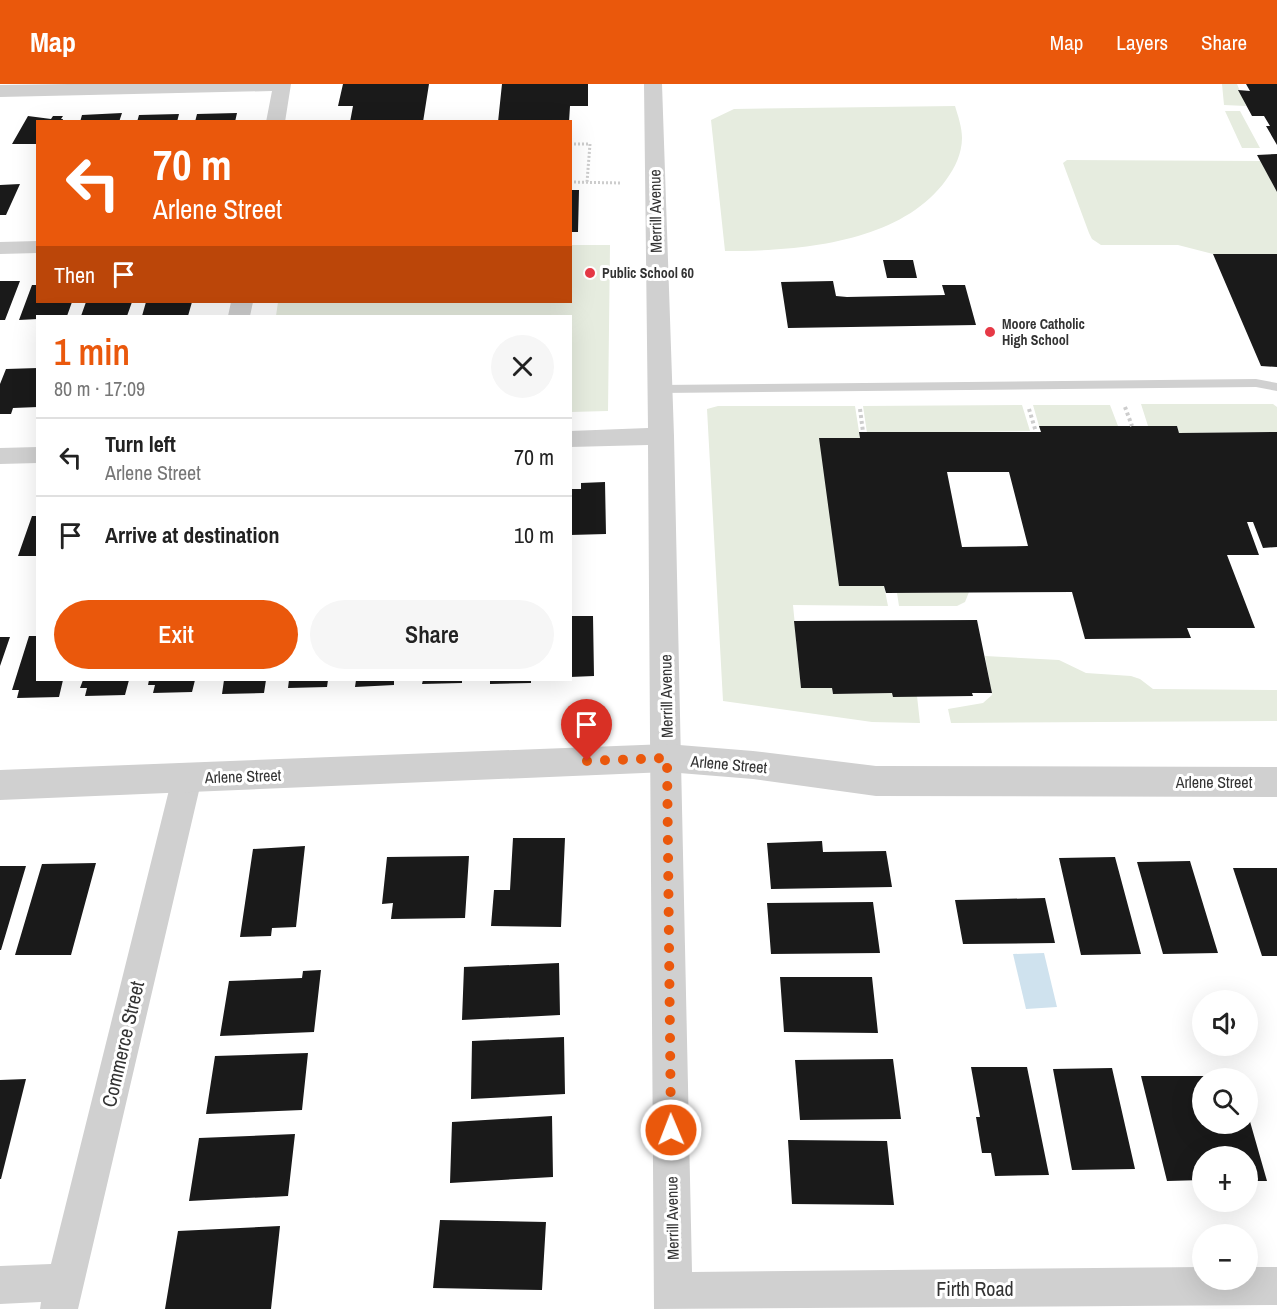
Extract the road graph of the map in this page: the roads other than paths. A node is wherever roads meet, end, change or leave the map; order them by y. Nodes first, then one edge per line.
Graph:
1 (653, 84) edge
2 (282, 85) edge
3 (0, 91) edge
4 (275, 120) edge
5 (36, 247) edge
6 (0, 248) edge
7 (1277, 387) edge
8 (660, 389) junction
9 (662, 436) junction
10 (572, 439) edge
11 (36, 455) edge
12 (0, 456) edge
13 (667, 758) junction
14 (187, 778) junction
15 (1277, 782) edge
16 (0, 785) edge
17 (0, 1285) edge
18 (1277, 1286) edge
19 (62, 1295) edge
20 (673, 1300) edge

1 - 8 street, Merrill Avenue
2 - 3 street
2 - 4 street
5 - 6 street
7 - 8 lane
8 - 9 street, Merrill Avenue
9 - 10 street
9 - 13 street, Merrill Avenue
11 - 12 street
13 - 14 street, Arlene Street
13 - 15 street, Arlene Street
13 - 20 street, Merrill Avenue
14 - 16 street, Arlene Street
14 - 19 street, Commerce Street
17 - 19 street
18 - 20 street, Firth Road

